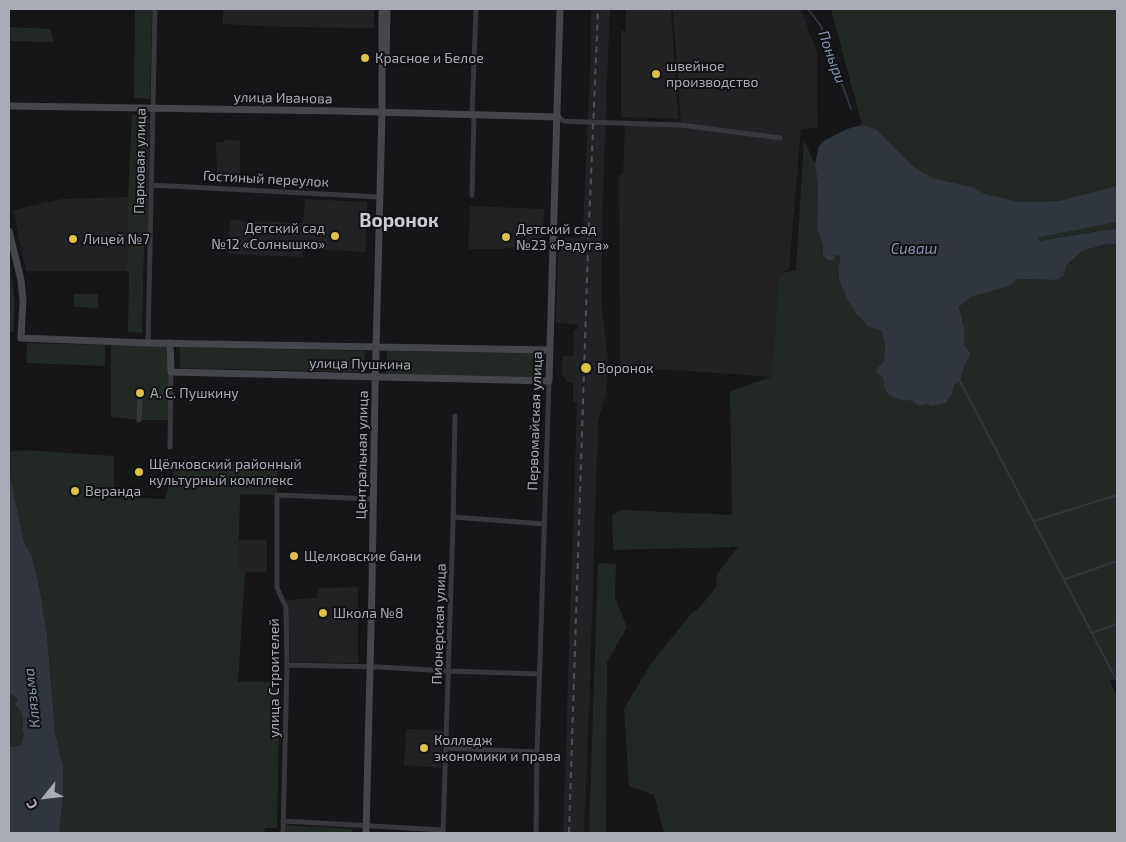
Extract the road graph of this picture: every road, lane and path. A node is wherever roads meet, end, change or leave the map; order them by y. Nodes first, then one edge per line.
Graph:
1 (155, 9) edge
2 (382, 9) edge
3 (387, 9) edge
4 (476, 9) edge
5 (560, 9) edge
6 (383, 78) junction
7 (9, 106) edge
8 (152, 109) junction
9 (382, 112) junction
10 (473, 114) junction
11 (558, 117) junction
12 (780, 138) dead end
13 (151, 185) junction
14 (472, 195) dead end
15 (380, 197) junction
16 (9, 231) edge
17 (148, 343) junction
18 (170, 343) junction
19 (376, 347) junction
20 (550, 350) junction
21 (171, 372) junction
22 (376, 376) junction
23 (549, 381) junction
24 (140, 400) dead end
25 (455, 416) dead end
26 (140, 420) dead end
27 (170, 447) dead end
28 (373, 499) junction
29 (454, 517) junction
30 (544, 524) junction
31 (287, 665) junction
32 (370, 666) junction
33 (448, 671) junction
34 (539, 674) junction
35 (446, 748) junction
36 (537, 752) junction
37 (283, 821) junction
38 (366, 829) edge
39 (443, 831) edge
40 (283, 833) edge
41 (536, 833) edge

1 - 8 street, Парковая улица
2 - 6 street, Центральная улица
3 - 6 street, Центральная улица
4 - 10 street
5 - 11 street, Первомайская улица
6 - 9 street, Центральная улица
7 - 8 street, улица Иванова
8 - 9 street, улица Иванова
8 - 13 street, Парковая улица
9 - 10 street, улица Иванова
9 - 15 street, Центральная улица
10 - 11 street, улица Иванова
10 - 14 street
11 - 12 street
11 - 20 street, Первомайская улица
13 - 15 street, Гостиный переулок
13 - 17 street, Парковая улица
15 - 19 street, Центральная улица
16 - 17 street
17 - 18 street
18 - 19 street, улица Пушкина
18 - 21 street
19 - 20 street, улица Пушкина
19 - 22 street, Центральная улица
20 - 23 street, Первомайская улица
21 - 22 street, улица Пушкина
21 - 27 street
22 - 23 street, улица Пушкина
22 - 28 street, Центральная улица
23 - 30 street, Первомайская улица
24 - 26 street
25 - 29 street, Пионерская улица
28 - 31 street, улица Строителей
28 - 32 street, Центральная улица
29 - 30 street
29 - 33 street, Пионерская улица
30 - 34 street, Первомайская улица
31 - 32 street
31 - 37 street, улица Строителей
32 - 33 street
32 - 38 street, Центральная улица
33 - 34 street
33 - 35 street, Пионерская улица
34 - 36 street, Первомайская улица
35 - 36 street
35 - 39 street, Пионерская улица
36 - 41 street, Первомайская улица
37 - 38 street
37 - 40 street, улица Строителей
38 - 39 street

